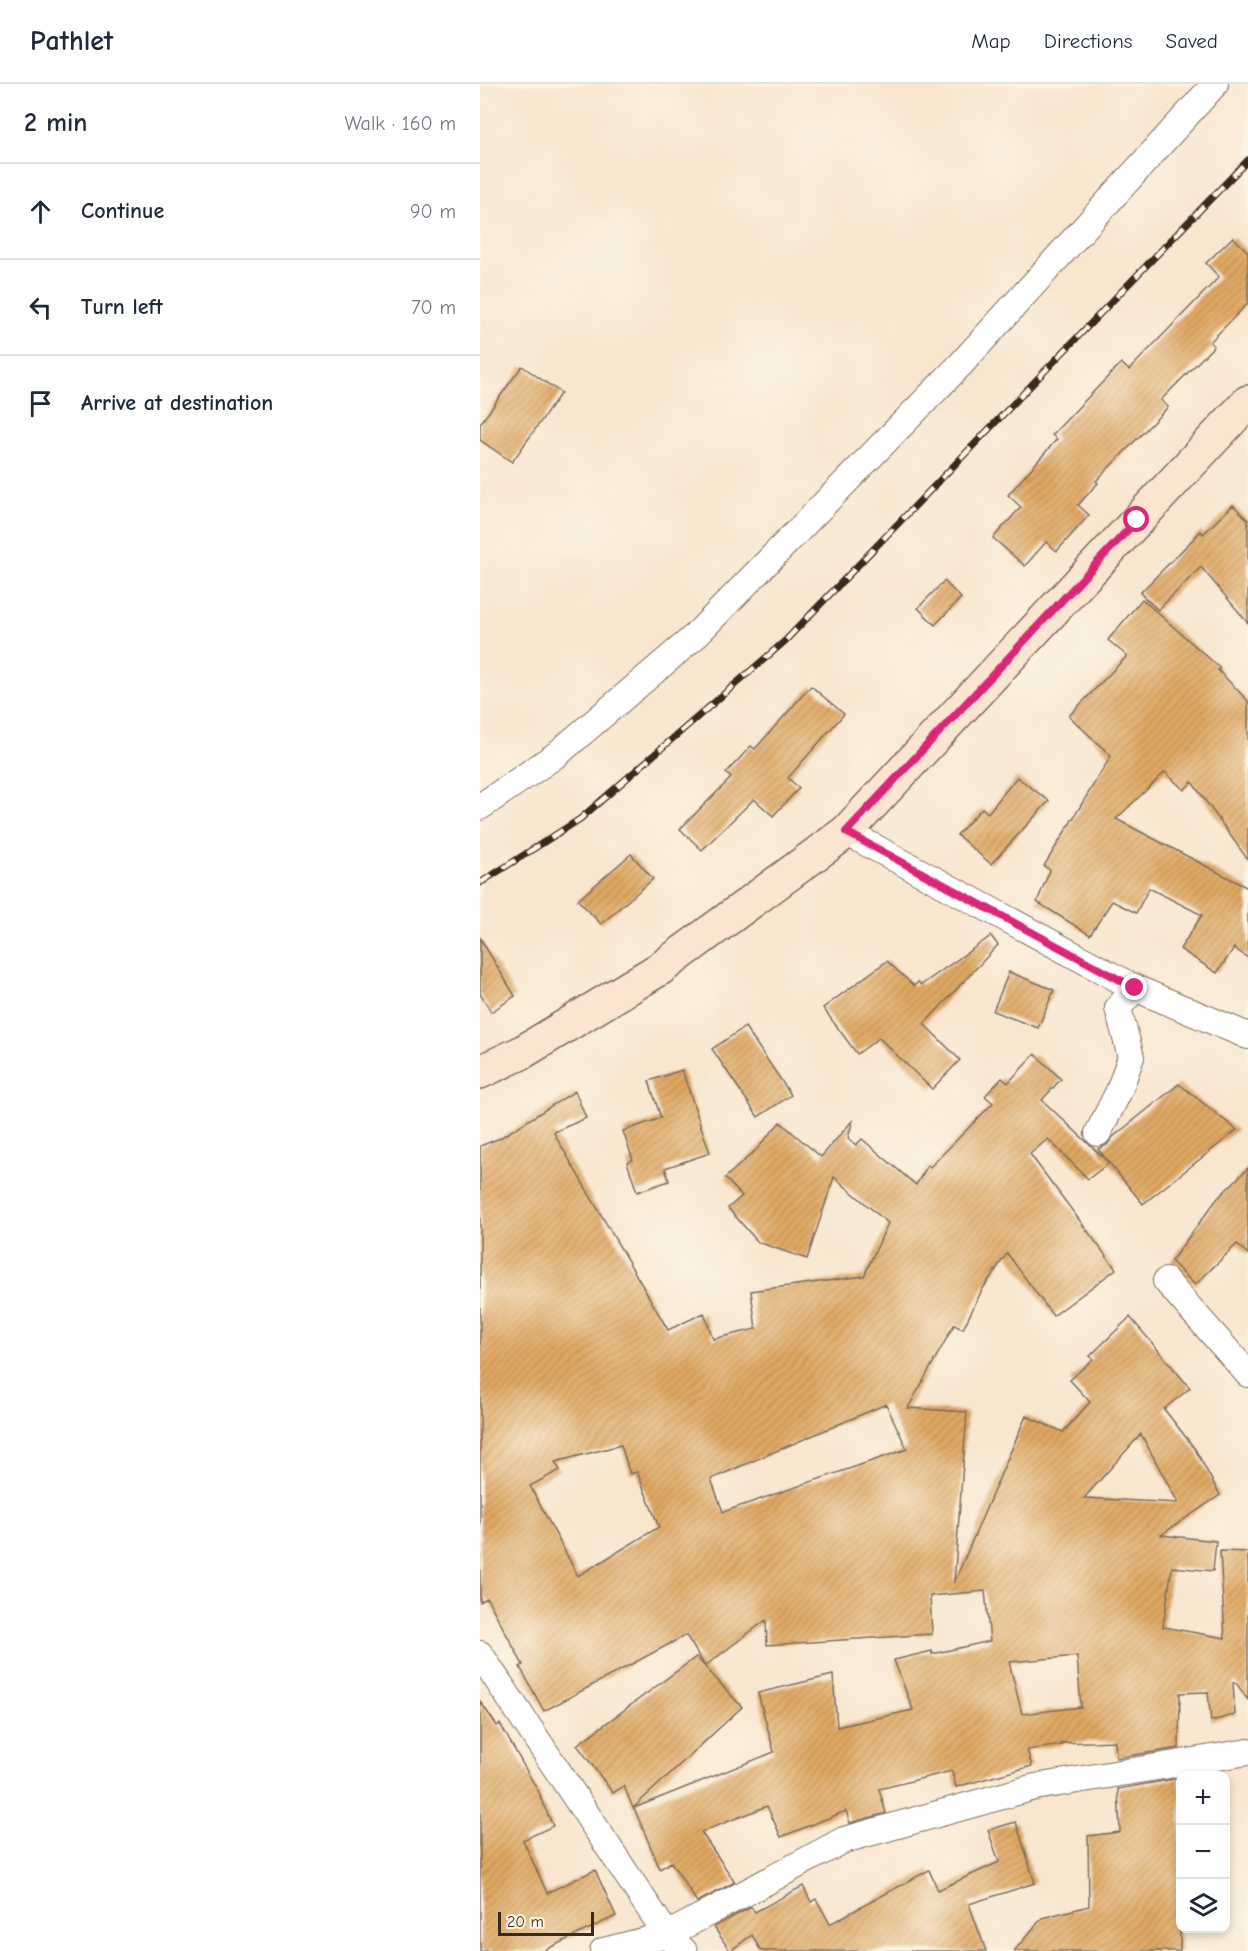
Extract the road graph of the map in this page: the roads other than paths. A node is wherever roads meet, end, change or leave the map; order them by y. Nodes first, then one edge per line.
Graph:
1 (1215, 84) edge
2 (1248, 402) edge
3 (480, 807) edge
4 (846, 832) junction
5 (1135, 988) junction
6 (1248, 1036) edge
7 (480, 1072) edge
8 (1098, 1133) dead end
9 (1166, 1281) dead end
10 (1248, 1374) edge
11 (480, 1654) edge
12 (1248, 1752) edge
13 (669, 1946) edge
14 (603, 1951) edge

1 - 3 street
2 - 4 street
4 - 5 street
4 - 7 street
5 - 6 street
5 - 8 street
9 - 10 street
11 - 13 street
12 - 13 street
13 - 14 street

